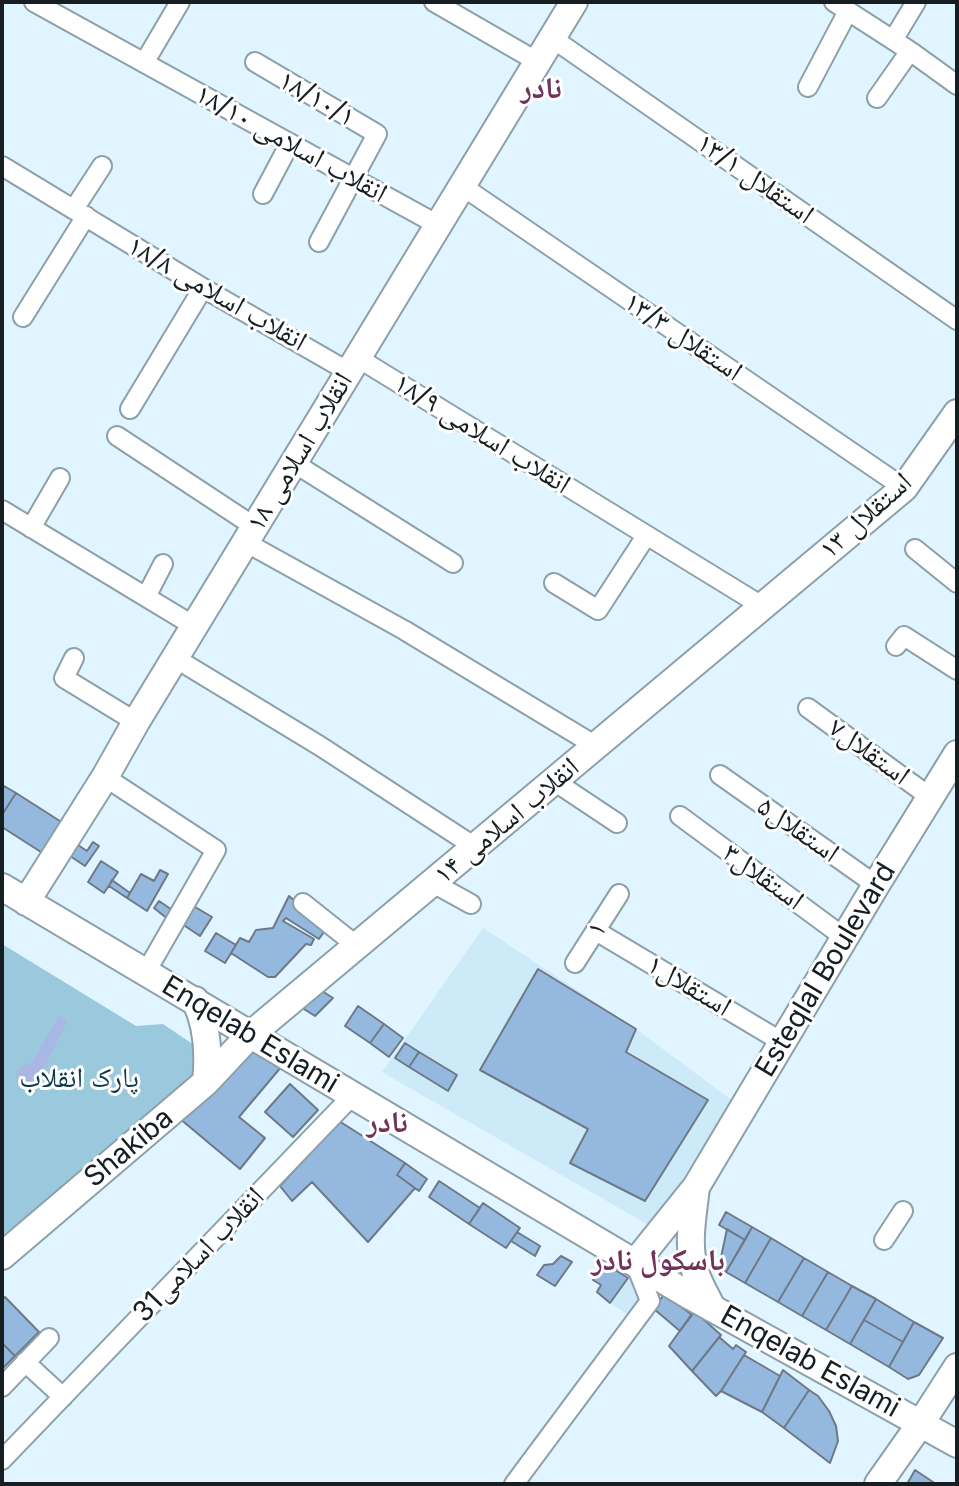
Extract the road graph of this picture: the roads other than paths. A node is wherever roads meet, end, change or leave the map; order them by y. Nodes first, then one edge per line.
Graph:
1 (34, 2) edge
2 (180, 2) edge
3 (434, 2) edge
4 (574, 2) edge
5 (916, 2) edge
6 (841, 7) edge
7 (552, 38) junction
8 (893, 40) junction
9 (910, 51) junction
10 (255, 62) dead end
11 (538, 62) junction
12 (144, 63) junction
13 (957, 85) edge
14 (808, 87) dead end
15 (877, 98) dead end
16 (290, 143) junction
17 (2, 166) edge
18 (102, 166) dead end
19 (352, 179) junction
20 (462, 186) junction
21 (263, 194) dead end
22 (80, 213) junction
23 (438, 225) junction
24 (319, 242) dead end
25 (203, 288) junction
26 (23, 317) dead end
27 (957, 320) edge
28 (354, 365) junction
29 (130, 409) dead end
30 (957, 413) edge
31 (117, 436) dead end
32 (294, 463) junction
33 (60, 478) dead end
34 (904, 488) junction
35 (2, 510) edge
36 (31, 528) junction
37 (250, 534) junction
38 (646, 536) junction
39 (915, 549) dead end
40 (453, 563) dead end
41 (163, 564) dead end
42 (554, 583) dead end
43 (957, 583) edge
44 (146, 597) junction
45 (762, 606) junction
46 (194, 626) junction
47 (896, 646) dead end
48 (74, 658) dead end
49 (175, 658) junction
50 (957, 670) edge
51 (808, 708) dead end
52 (136, 722) junction
53 (596, 746) junction
54 (957, 754) edge
55 (720, 775) dead end
56 (105, 777) junction
57 (554, 781) junction
58 (930, 797) junction
59 (680, 816) dead end
60 (617, 823) dead end
61 (475, 847) junction
62 (433, 883) junction
63 (876, 885) junction
64 (2, 887) edge
65 (619, 894) dead end
66 (26, 902) junction
67 (303, 903) dead end
68 (471, 904) dead end
69 (596, 931) junction
70 (845, 938) junction
71 (357, 946) junction
72 (575, 963) dead end
73 (146, 972) junction
74 (195, 1000) junction
75 (250, 1035) junction
76 (782, 1042) junction
77 (206, 1082) junction
78 (352, 1096) junction
79 (696, 1187) junction
80 (903, 1211) dead end
81 (884, 1240) dead end
82 (2, 1256) edge
83 (635, 1263) junction
84 (712, 1308) junction
85 (49, 1338) dead end
86 (25, 1362) junction
87 (957, 1367) edge
88 (2, 1387) edge
89 (63, 1397) junction
90 (921, 1423) junction
91 (957, 1444) edge
92 (2, 1460) edge
93 (514, 1484) edge
94 (878, 1484) edge

1 - 12 street, ۱۸/۱۰ انقلاب اسلامی
2 - 12 street
3 - 11 street
4 - 7 street, ۱۸ انقلاب اسلامی
5 - 8 street
6 - 8 street
6 - 14 street
7 - 11 street, ۱۸ انقلاب اسلامی
7 - 27 street, ۱۳/۱ استقلال
8 - 9 street
9 - 13 street
9 - 15 street
10 - 19 street, ۱۸/۱۰/۱
11 - 20 street, ۱۸ انقلاب اسلامی
12 - 16 street, ۱۸/۱۰ انقلاب اسلامی
16 - 19 street, ۱۸/۱۰ انقلاب اسلامی
16 - 21 street
17 - 22 street, ۱۸/۸ انقلاب اسلامی
18 - 22 street
19 - 23 street, ۱۸/۱۰ انقلاب اسلامی
19 - 24 street
20 - 23 street, ۱۸ انقلاب اسلامی
20 - 34 street, ۱۳/۳ استقلال
22 - 25 street, ۱۸/۸ انقلاب اسلامی
22 - 26 street
23 - 28 street, ۱۸ انقلاب اسلامی
25 - 28 street, ۱۸/۸ انقلاب اسلامی
25 - 29 street
28 - 32 street, ۱۸ انقلاب اسلامی
28 - 38 street, ۱۸/۹ انقلاب اسلامی
30 - 34 street, ۱۳ استقلال
31 - 37 street
32 - 37 street, ۱۸ انقلاب اسلامی
32 - 40 street
33 - 36 street
34 - 45 street, ۱۳ استقلال
35 - 36 street
36 - 44 street
37 - 46 street, ۱۸ انقلاب اسلامی
37 - 53 street
38 - 42 street
38 - 45 street, ۱۸/۹ انقلاب اسلامی
39 - 43 street
41 - 44 street
44 - 46 street
45 - 53 street, ۱۴ انقلاب اسلامی
46 - 49 street, ۱۸ انقلاب اسلامی
47 - 50 street
48 - 52 street
49 - 52 street, ۱۸ انقلاب اسلامی
49 - 61 street
51 - 58 street, استقلال۷
52 - 56 street, ۱۸ انقلاب اسلامی
53 - 57 street, ۱۴ انقلاب اسلامی
54 - 58 street, Esteqlal Boulevard
55 - 63 street, استقلال۵
56 - 66 street, ۱۸ انقلاب اسلامی
56 - 73 street
57 - 60 street
57 - 61 street, ۱۴ انقلاب اسلامی
58 - 63 street, Esteqlal Boulevard
59 - 70 street, استقلال۳
61 - 62 street, ۱۴ انقلاب اسلامی
62 - 68 street
62 - 71 street, ۱۴ انقلاب اسلامی
63 - 70 street, Esteqlal Boulevard
64 - 66 street, Enqelab Eslami
65 - 69 street, ۱
66 - 73 street, Enqelab Eslami
67 - 71 street
69 - 72 street, ۱
69 - 76 street, استقلال۱
70 - 76 street, Esteqlal Boulevard
71 - 75 street, ۱۴ انقلاب اسلامی
73 - 74 street, Enqelab Eslami
74 - 75 street, Enqelab Eslami
74 - 77 street
75 - 77 street, Shakiba
75 - 78 street, Enqelab Eslami
76 - 79 street, Esteqlal Boulevard
77 - 82 street, Shakiba
78 - 83 street, Enqelab Eslami
78 - 89 street, 31انقلاب اسلامی
79 - 83 street, Esteqlal Boulevard
79 - 84 street
80 - 81 street
83 - 84 street, Enqelab Eslami
83 - 93 street
84 - 90 street, Enqelab Eslami
85 - 86 street
86 - 88 street
86 - 89 street
87 - 90 street
89 - 92 street, 31انقلاب اسلامی
90 - 91 street, Enqelab Eslami
90 - 94 street

